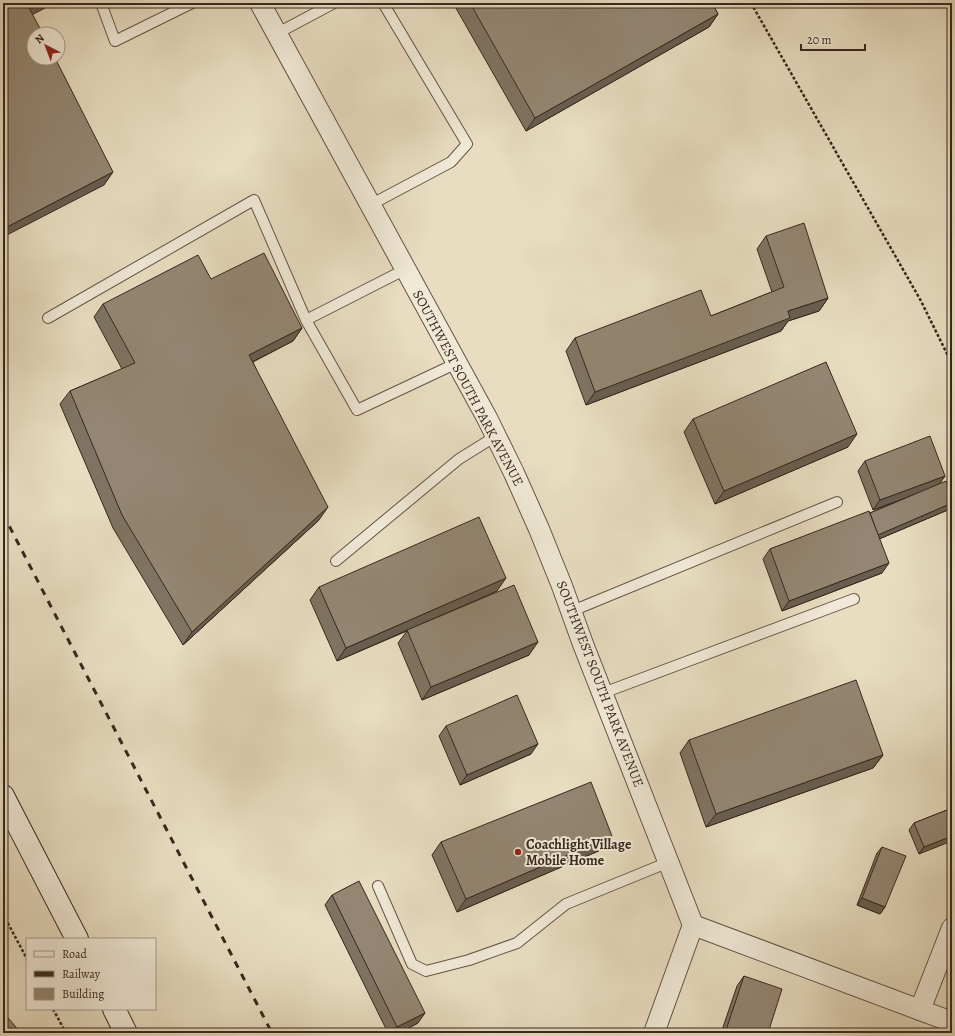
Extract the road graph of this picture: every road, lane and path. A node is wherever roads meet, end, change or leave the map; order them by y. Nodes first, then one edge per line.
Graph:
1 (101, 3) edge
2 (192, 3) edge
3 (260, 3) edge
4 (334, 3) edge
5 (383, 3) edge
6 (751, 3) edge
7 (276, 34) junction
8 (370, 205) junction
9 (406, 269) junction
10 (48, 318) dead end
11 (306, 320) junction
12 (457, 363) junction
13 (952, 364) edge
14 (496, 436) junction
15 (836, 502) dead end
16 (336, 561) dead end
17 (854, 600) dead end
18 (572, 611) junction
19 (603, 693) junction
20 (3, 796) edge
21 (669, 862) junction
22 (378, 886) dead end
23 (3, 914) edge
24 (693, 925) junction
25 (952, 928) edge
26 (76, 938) edge
27 (26, 957) edge
28 (54, 1010) edge
29 (114, 1010) edge
30 (920, 1010) junction
31 (952, 1022) edge
32 (66, 1033) edge
33 (126, 1033) edge
34 (654, 1033) edge

1 - 2 lane
3 - 7 street, SOUTHWEST SOUTH PARK AVENUE
4 - 7 lane
5 - 8 lane
6 - 13 path
7 - 8 street, SOUTHWEST SOUTH PARK AVENUE
8 - 9 street, SOUTHWEST SOUTH PARK AVENUE
9 - 11 lane
9 - 12 street, SOUTHWEST SOUTH PARK AVENUE
10 - 11 lane
11 - 12 lane
12 - 14 street, SOUTHWEST SOUTH PARK AVENUE
14 - 16 lane
14 - 18 street, SOUTHWEST SOUTH PARK AVENUE
15 - 18 lane
17 - 19 lane
18 - 19 street, SOUTHWEST SOUTH PARK AVENUE
19 - 21 street, SOUTHWEST SOUTH PARK AVENUE
20 - 26 main road
21 - 22 lane
21 - 24 street, SOUTHWEST SOUTH PARK AVENUE
23 - 27 path
24 - 30 street
24 - 34 street
25 - 30 street
28 - 32 path
29 - 33 main road
30 - 31 street

